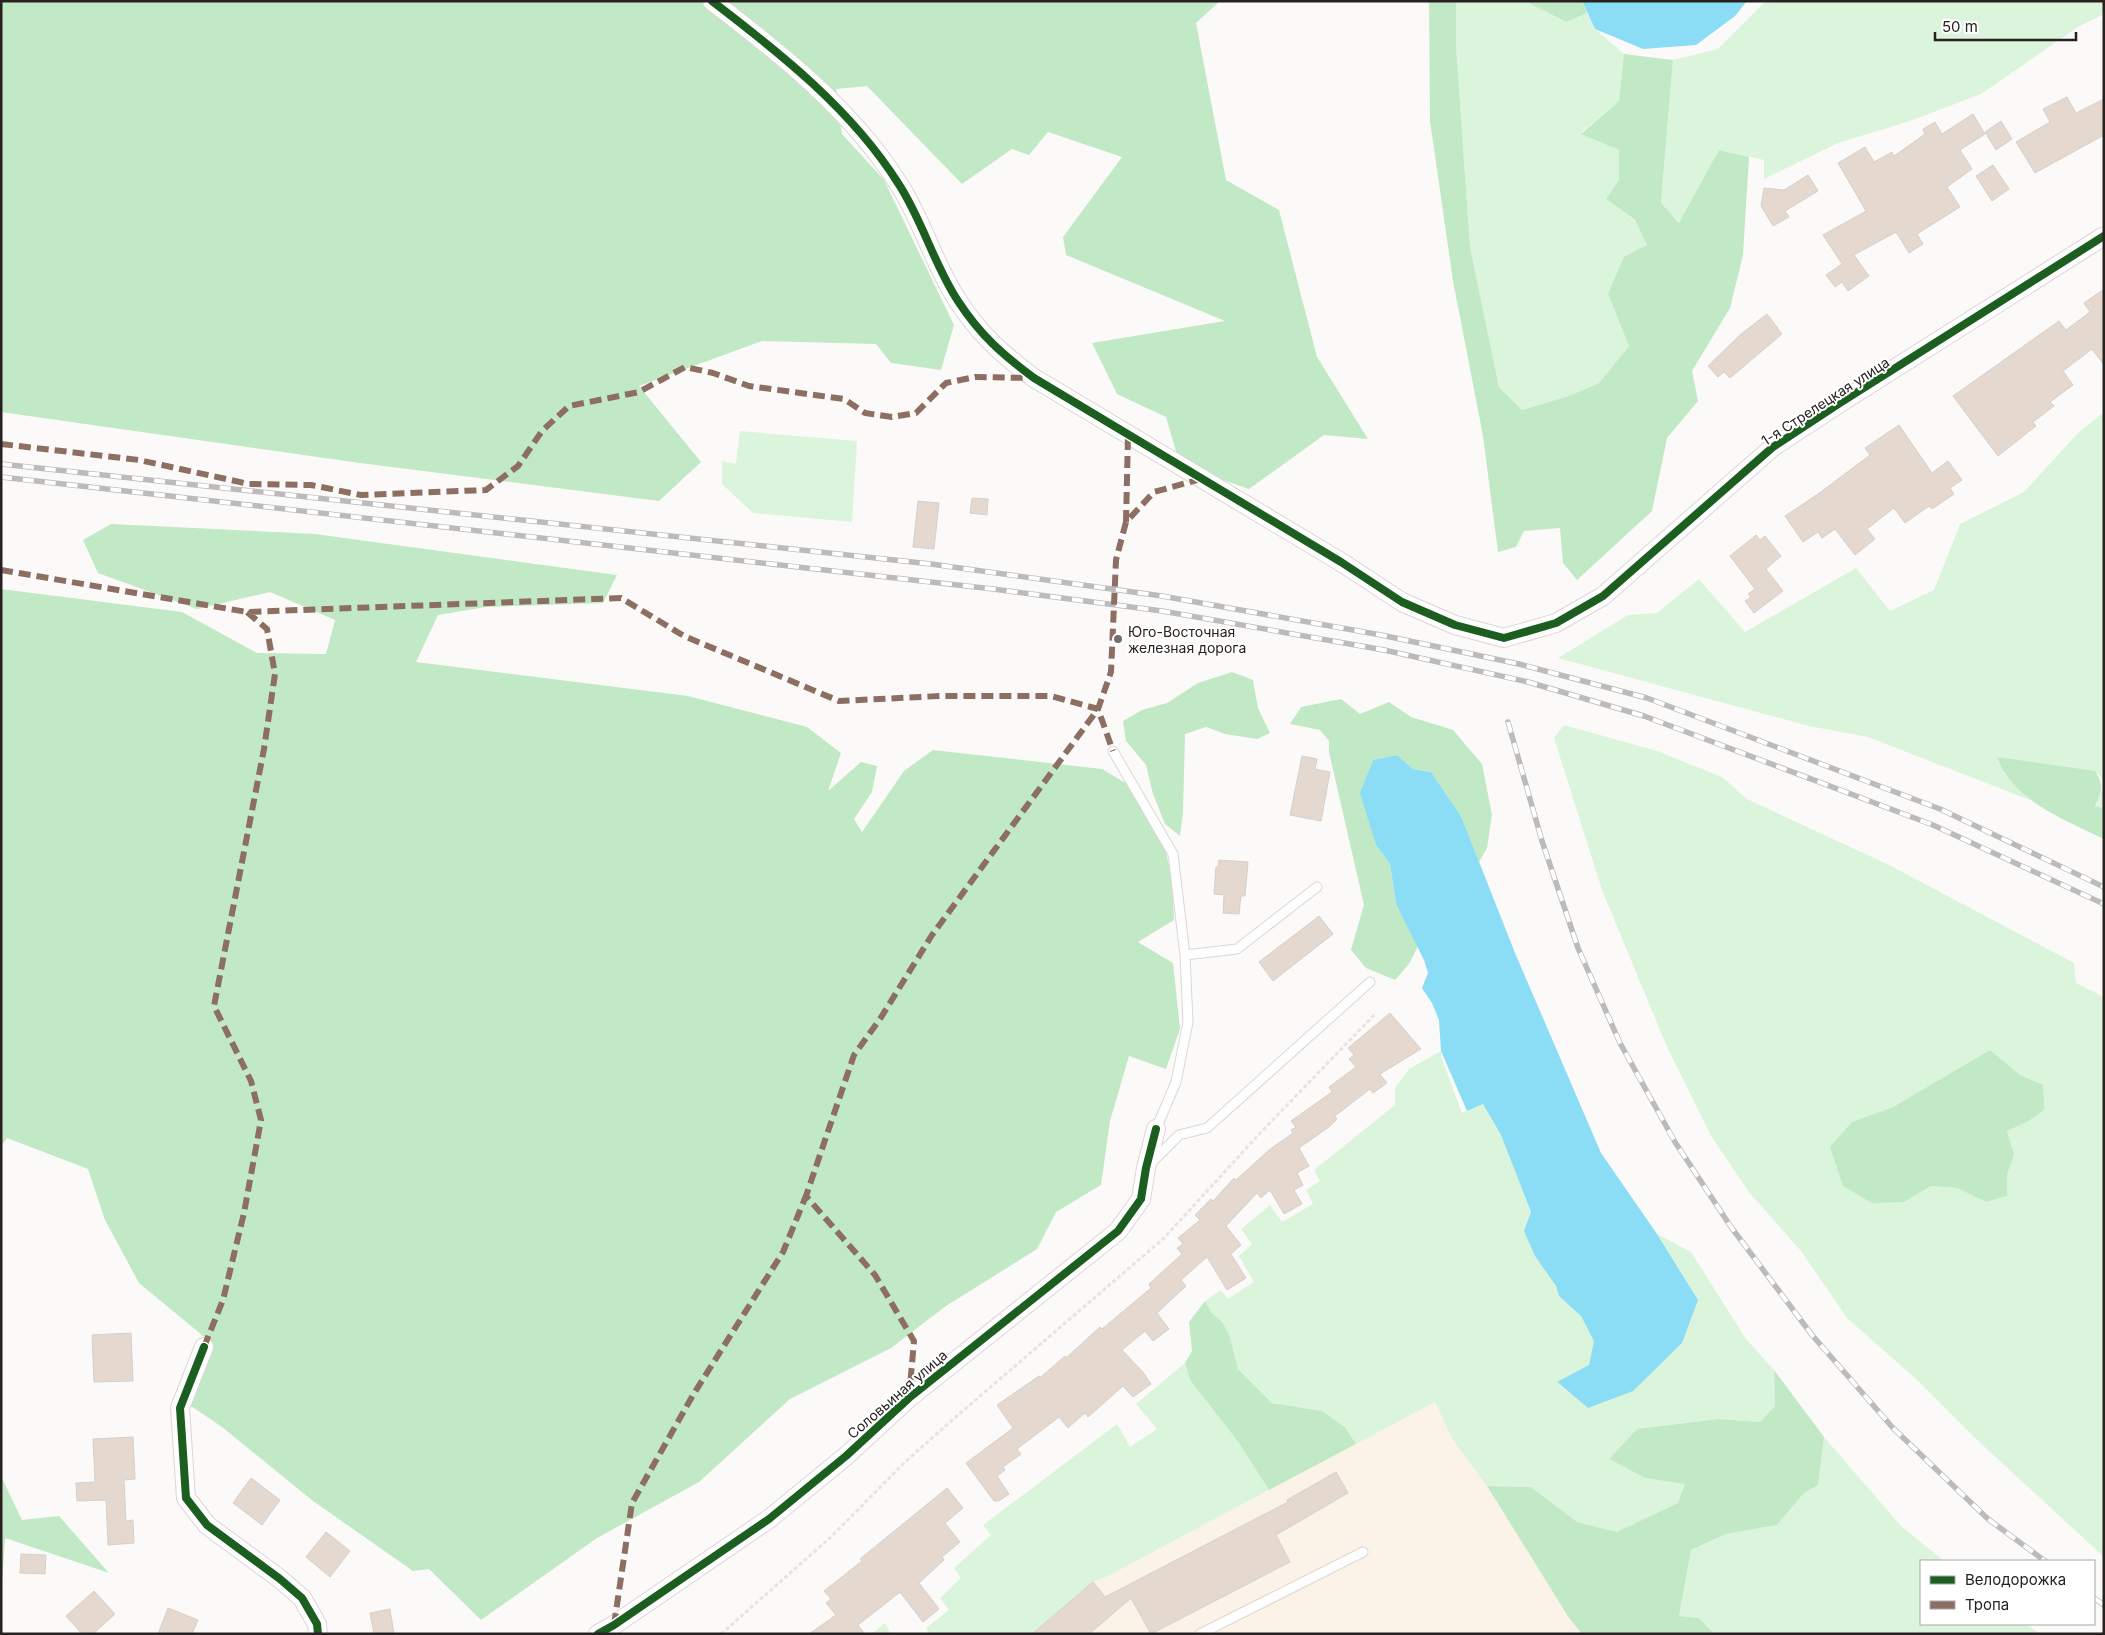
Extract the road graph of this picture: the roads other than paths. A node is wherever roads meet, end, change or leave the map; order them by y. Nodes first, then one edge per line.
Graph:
1 (712, 1) edge
2 (2104, 236) edge
3 (1113, 751) dead end
4 (1317, 888) dead end
5 (1185, 956) junction
6 (1370, 982) dead end
7 (1156, 1129) joint
8 (1146, 1168) junction
9 (204, 1347) dead end
10 (1363, 1552) dead end
11 (1205, 1633) edge
12 (318, 1634) edge
13 (598, 1634) edge

1 - 2 street, 1-я Стрелецкая улица
3 - 5 lane
4 - 5 lane
5 - 7 lane
6 - 8 lane
7 - 8 street, Соловьиная улица
8 - 13 street, Соловьиная улица
9 - 12 street
10 - 11 lane

